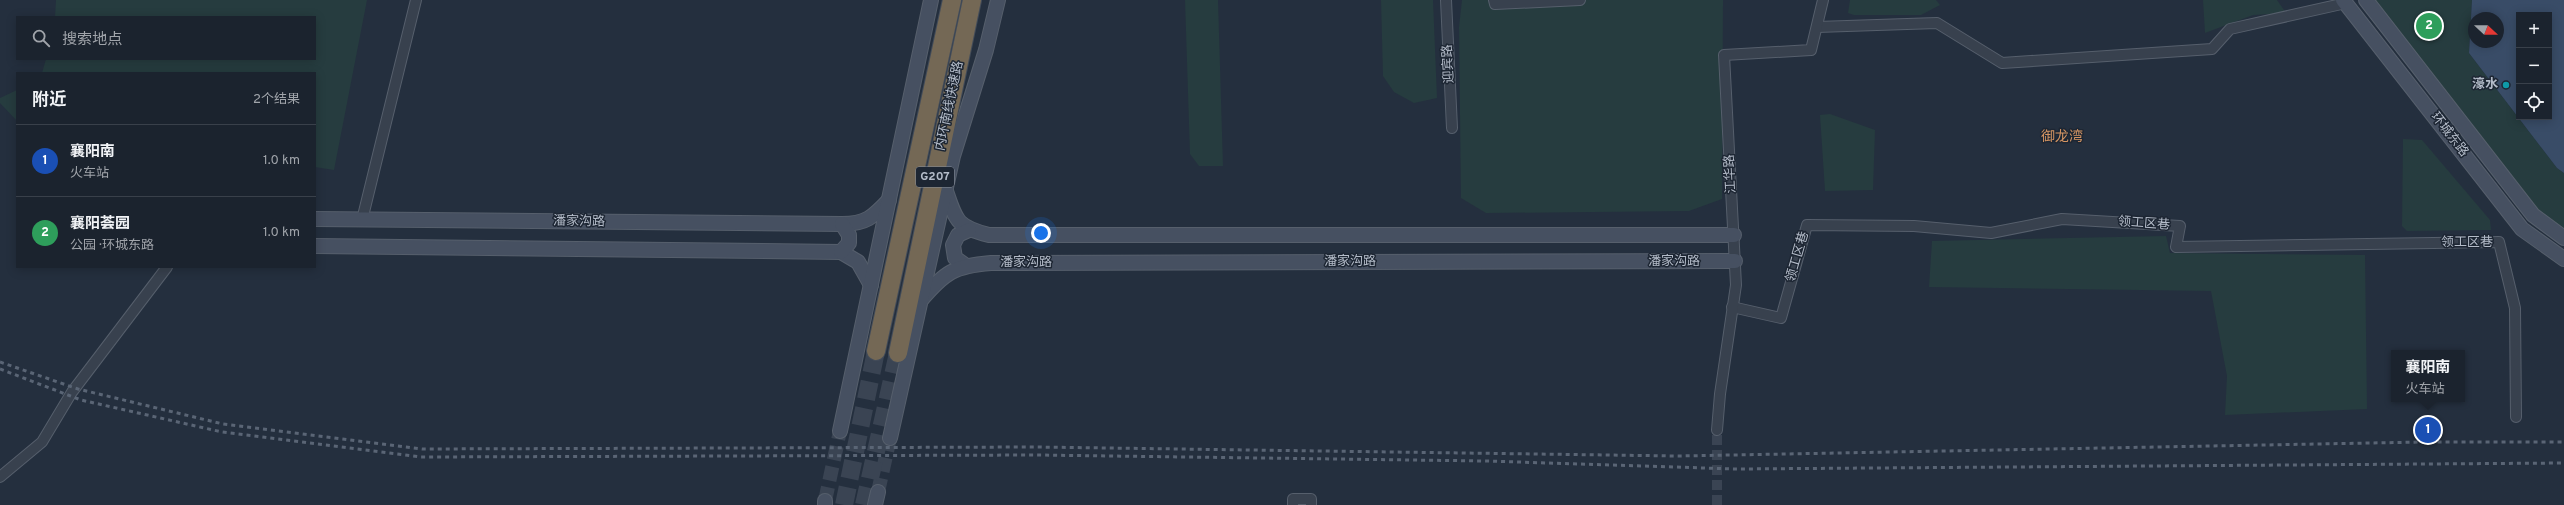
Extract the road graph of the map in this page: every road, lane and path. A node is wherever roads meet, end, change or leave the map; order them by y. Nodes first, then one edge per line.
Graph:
1 (416, 0) edge
2 (931, 0) edge
3 (952, 0) edge
4 (972, 0) edge
5 (998, 0) edge
6 (1446, 0) edge
7 (1494, 0) edge
8 (1580, 0) edge
9 (1823, 0) edge
10 (2366, 0) edge
11 (2344, 2) edge
12 (1817, 27) junction
13 (1452, 128) dead end
14 (902, 138) junction
15 (922, 142) junction
16 (946, 191) junction
17 (889, 200) junction
18 (316, 219) edge
19 (362, 220) junction
20 (842, 224) junction
21 (969, 230) junction
22 (1734, 235) junction
23 (2564, 238) edge
24 (316, 246) edge
25 (841, 252) junction
26 (2564, 259) edge
27 (1735, 261) junction
28 (965, 265) junction
29 (166, 268) edge
30 (871, 285) junction
31 (921, 300) junction
32 (1732, 307) junction
33 (876, 351) tunnel mouth
34 (898, 353) tunnel mouth
35 (2516, 417) dead end
36 (840, 430) tunnel mouth
37 (1717, 430) tunnel mouth
38 (890, 438) tunnel mouth
39 (0, 477) edge
40 (1293, 505) edge
41 (1311, 505) edge

1 - 19 street
2 - 14 street
3 - 15 highway, 内环南线快速路 / G207
4 - 34 highway, 内环南线快速路 / G207
5 - 16 street
6 - 13 street, 迎宾路
7 - 8 street
9 - 12 street, 江华路
10 - 23 street, 环城东路
11 - 12 street
11 - 26 street, 环城东路
12 - 22 street, 江华路
14 - 15 street
14 - 17 street
15 - 33 highway, 内环南线快速路 / G207
16 - 21 street, 潘家沟路
16 - 31 street
17 - 20 street, 潘家沟路
17 - 30 street
18 - 19 street, 潘家沟路
19 - 20 street, 潘家沟路
20 - 25 street
21 - 22 street, 潘家沟路
21 - 28 street
22 - 27 street, 江华路
24 - 25 street, 潘家沟路
25 - 30 street
27 - 28 street, 潘家沟路
27 - 32 street, 江华路
28 - 31 street, 潘家沟路
29 - 39 street
30 - 36 street
31 - 38 street
32 - 35 street, 领工区巷
32 - 37 street, 江华路
40 - 41 street

